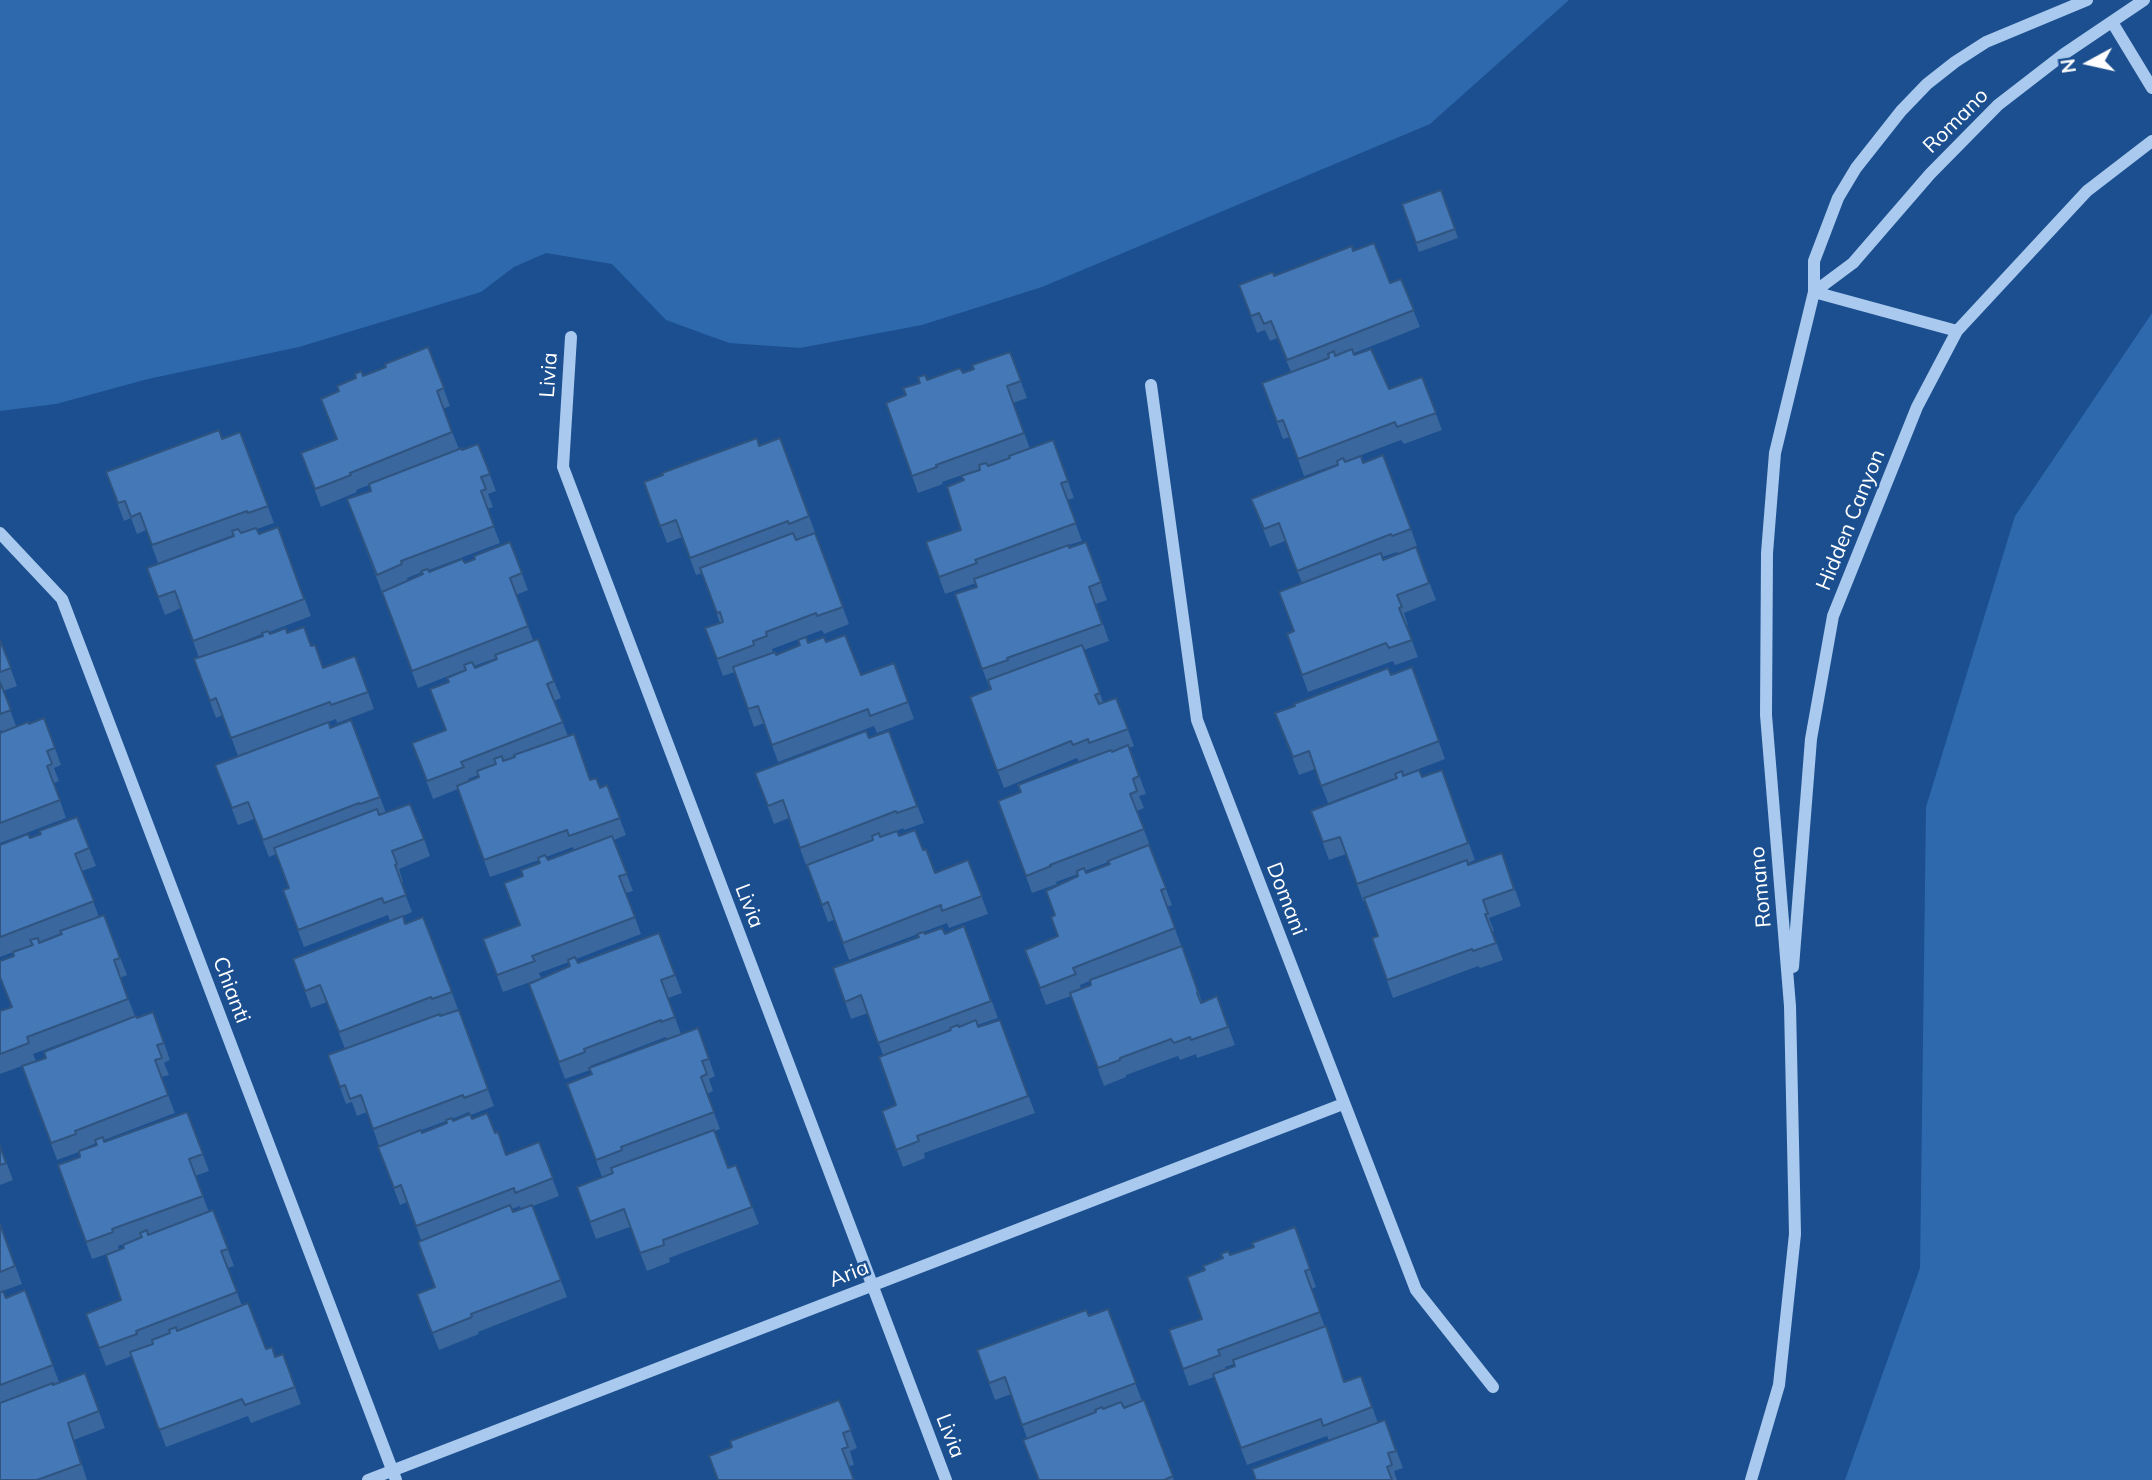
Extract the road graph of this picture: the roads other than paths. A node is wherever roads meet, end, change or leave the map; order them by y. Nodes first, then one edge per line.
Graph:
1 (2087, 0) edge
2 (2144, 0) edge
3 (2112, 22) junction
4 (2152, 88) edge
5 (2152, 141) edge
6 (1814, 292) junction
7 (1957, 331) junction
8 (571, 337) dead end
9 (1151, 385) dead end
10 (0, 533) edge
11 (1790, 1006) junction
12 (1343, 1104) junction
13 (872, 1285) junction
14 (1493, 1387) dead end
15 (394, 1475) edge
16 (368, 1480) edge
17 (946, 1480) edge
18 (1751, 1480) edge

1 - 6 street, Romano
2 - 3 street, Romano
3 - 4 street
3 - 6 street, Romano
5 - 7 street, Hidden Canyon
6 - 7 street
6 - 11 street, Romano
7 - 11 street, Hidden Canyon
8 - 13 street, Livia
9 - 12 street, Domani
10 - 15 street, Chianti
11 - 18 street, Romano
12 - 13 street, Aria
12 - 14 street, Domani
13 - 15 street, Aria
13 - 17 street, Livia
15 - 16 street, Aria

